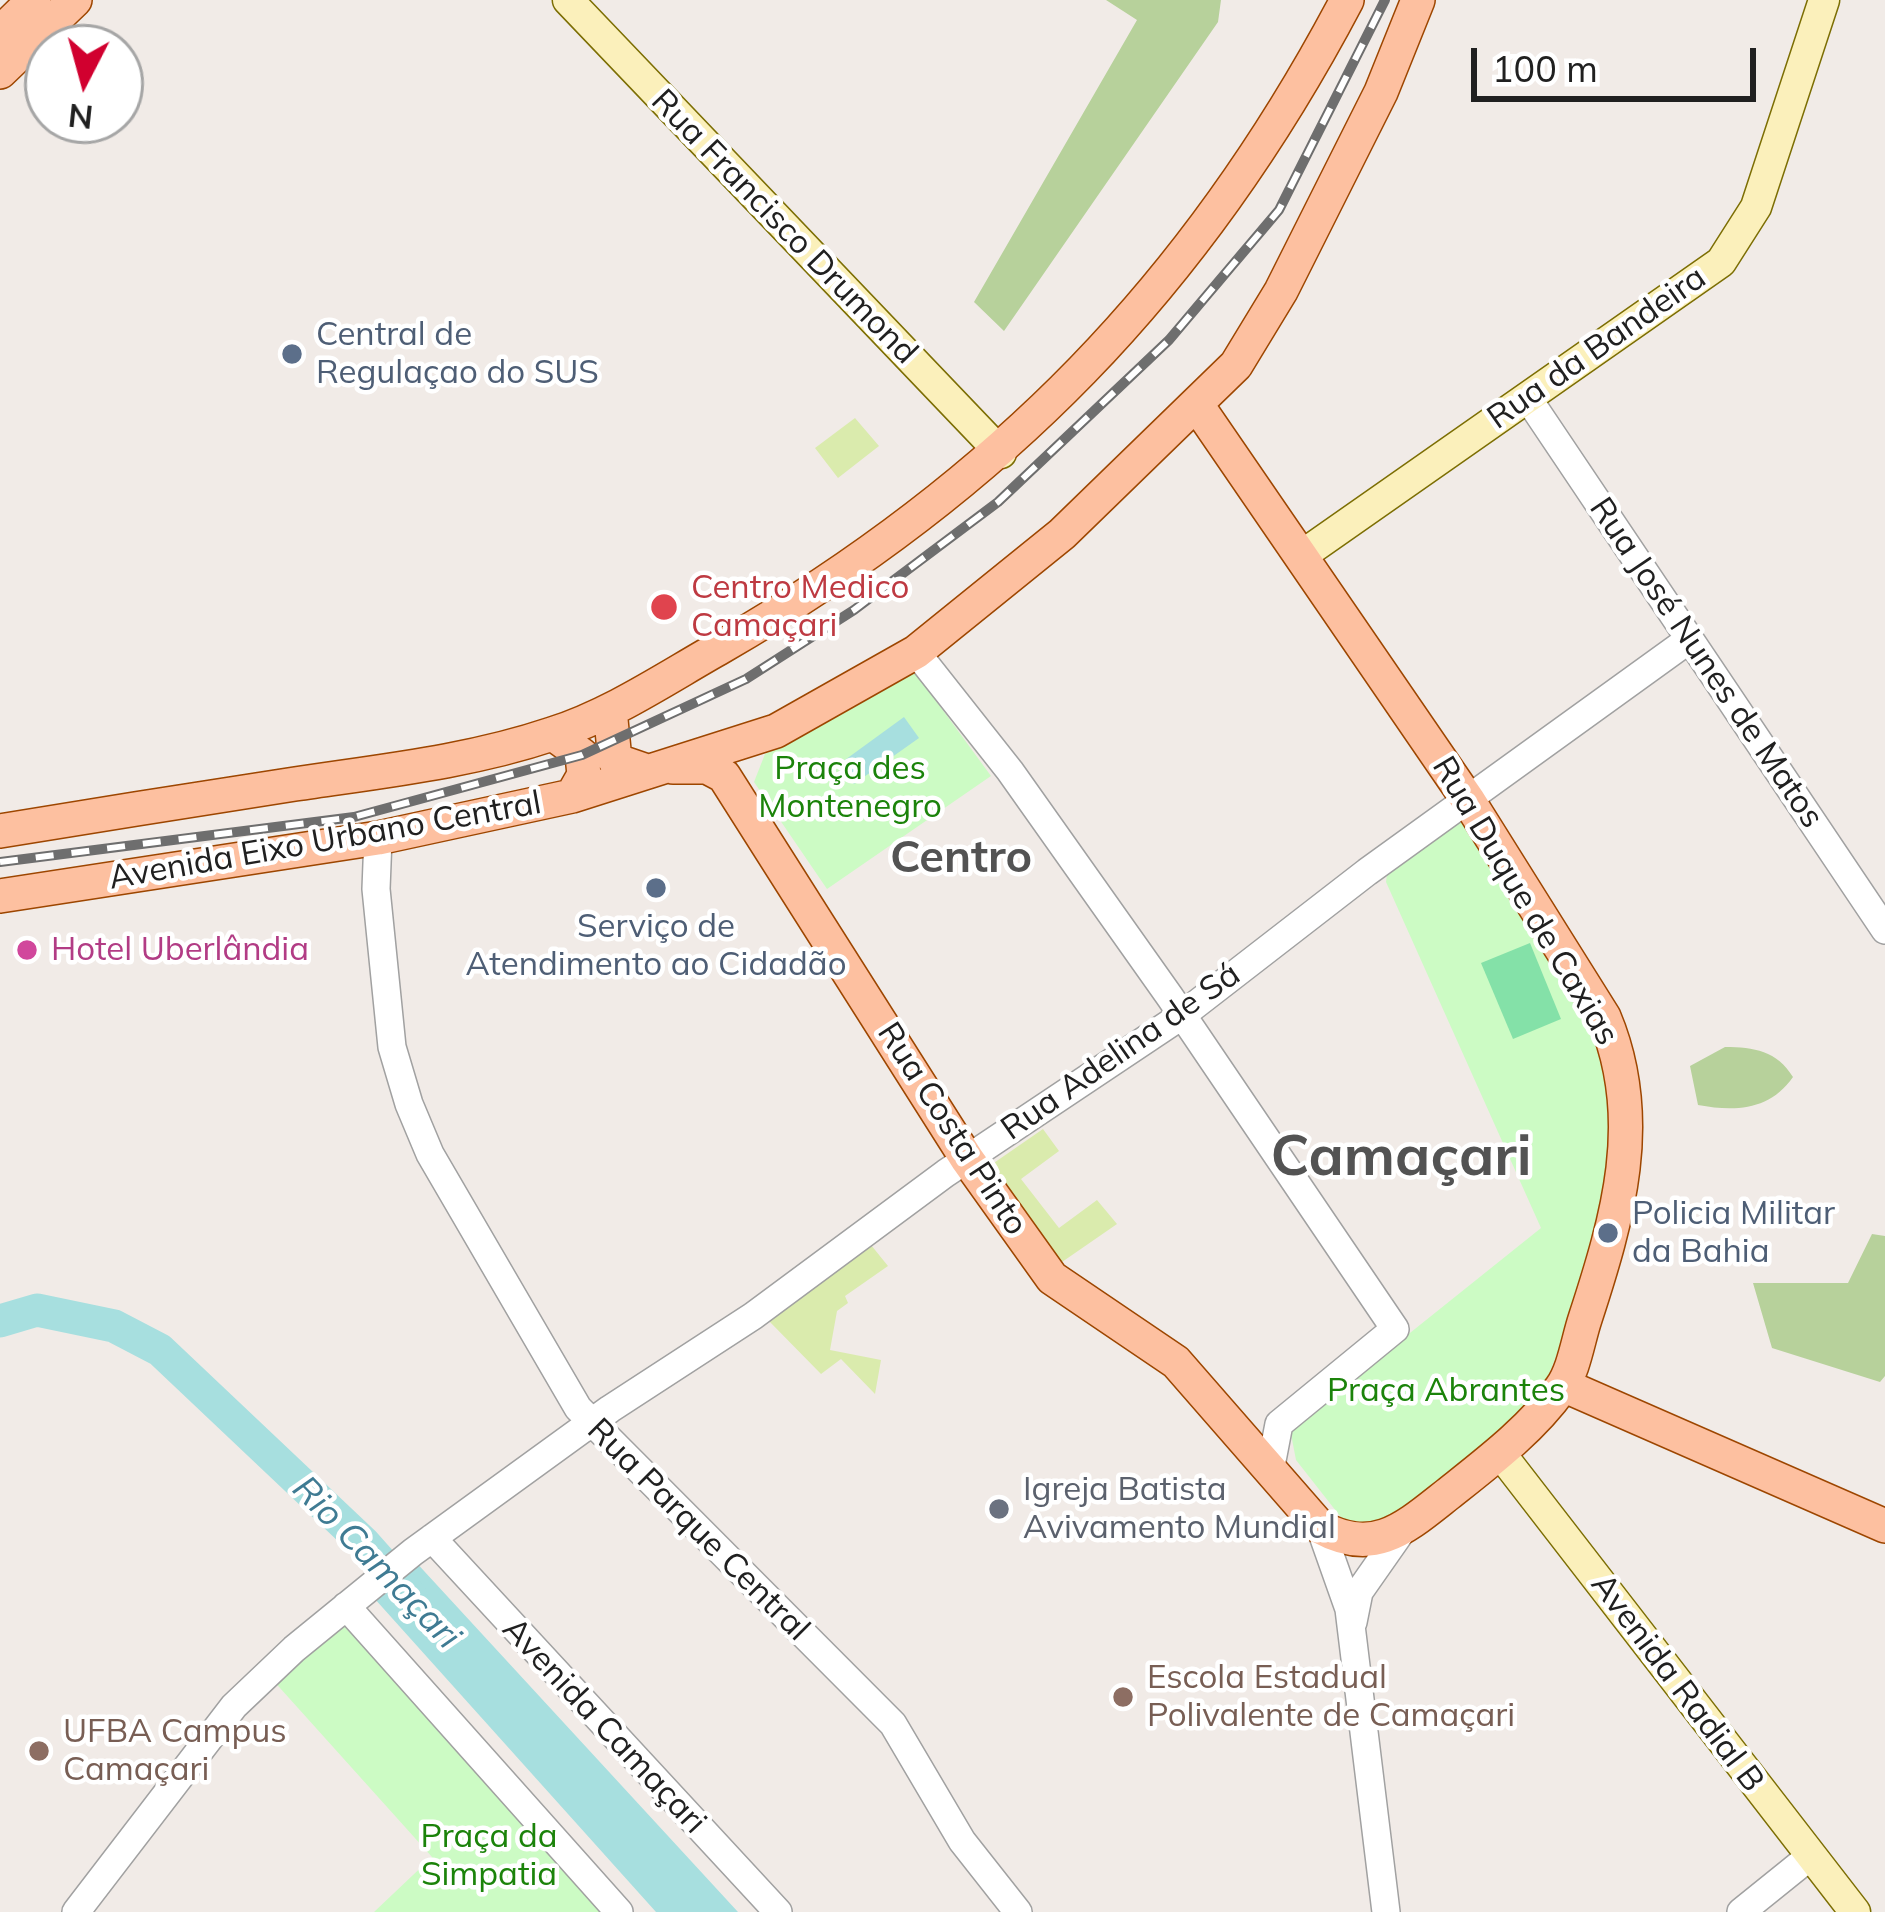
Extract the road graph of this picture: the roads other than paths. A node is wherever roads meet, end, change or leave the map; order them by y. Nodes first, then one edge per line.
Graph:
1 (34, 0) edge
2 (75, 0) edge
3 (568, 0) edge
4 (1346, 0) edge
5 (1418, 0) edge
6 (1824, 0) edge
7 (0, 33) edge
8 (0, 72) edge
9 (1527, 398) junction
10 (1197, 405) junction
11 (1000, 453) junction
12 (1300, 556) junction
13 (1687, 641) junction
14 (916, 652) junction
15 (610, 710) junction
16 (553, 734) junction
17 (660, 769) junction
18 (572, 796) junction
19 (1468, 800) junction
20 (0, 831) edge
21 (378, 838) junction
22 (0, 896) edge
23 (1885, 929) edge
24 (1181, 1016) junction
25 (967, 1159) junction
26 (1563, 1385) junction
27 (588, 1424) junction
28 (1500, 1453) junction
29 (1270, 1471) junction
30 (1885, 1526) edge
31 (1320, 1527) junction
32 (1401, 1532) junction
33 (422, 1545) junction
34 (354, 1600) junction
35 (1351, 1631) junction
36 (1808, 1858) junction
37 (76, 1912) edge
38 (619, 1912) edge
39 (778, 1912) edge
40 (1018, 1912) edge
41 (1386, 1912) edge
42 (1742, 1912) edge
43 (1855, 1912) edge

1 - 7 main road
2 - 8 main road
3 - 11 main road, Rua Francisco Drumond
4 - 11 main road
5 - 10 main road, Avenida Eixo Urbano Central
6 - 9 main road, Rua da Bandeira
9 - 12 main road, Rua da Bandeira
9 - 13 street, Rua José Nunes de Matos
10 - 12 main road, Rua Duque de Caxias
10 - 14 main road, Avenida Eixo Urbano Central
11 - 15 main road
12 - 19 main road, Rua Duque de Caxias
13 - 19 street, Rua Adelina de Sá
13 - 23 street, Rua José Nunes de Matos
14 - 17 main road, Avenida Eixo Urbano Central
14 - 24 street
15 - 16 main road, Avenida Eixo Urbano Central
15 - 17 main road
16 - 18 main road
16 - 20 main road, Avenida Eixo Urbano Central
17 - 18 main road, Avenida Eixo Urbano Central
17 - 25 main road, Rua Costa Pinto
18 - 21 main road, Avenida Eixo Urbano Central
19 - 24 street, Rua Adelina de Sá
19 - 26 main road, Rua Duque de Caxias
21 - 22 main road, Avenida Eixo Urbano Central
21 - 27 street, Rua Parque Central
24 - 25 street, Rua Adelina de Sá
24 - 29 street
25 - 27 street, Rua Adelina de Sá
25 - 29 main road, Rua Costa Pinto
26 - 28 main road, Rua Duque de Caxias
26 - 30 main road
27 - 33 street, Rua Adelina de Sá
27 - 40 street, Rua Parque Central
28 - 32 main road, Rua Duque de Caxias
28 - 36 main road, Avenida Radial B
29 - 31 main road
31 - 32 main road
31 - 35 street
32 - 35 street
33 - 34 street, Rua Adelina de Sá
33 - 39 street, Avenida Camaçari
34 - 37 street, Rua Adelina de Sá
34 - 38 street
35 - 41 street
36 - 42 street
36 - 43 main road, Avenida Radial B

